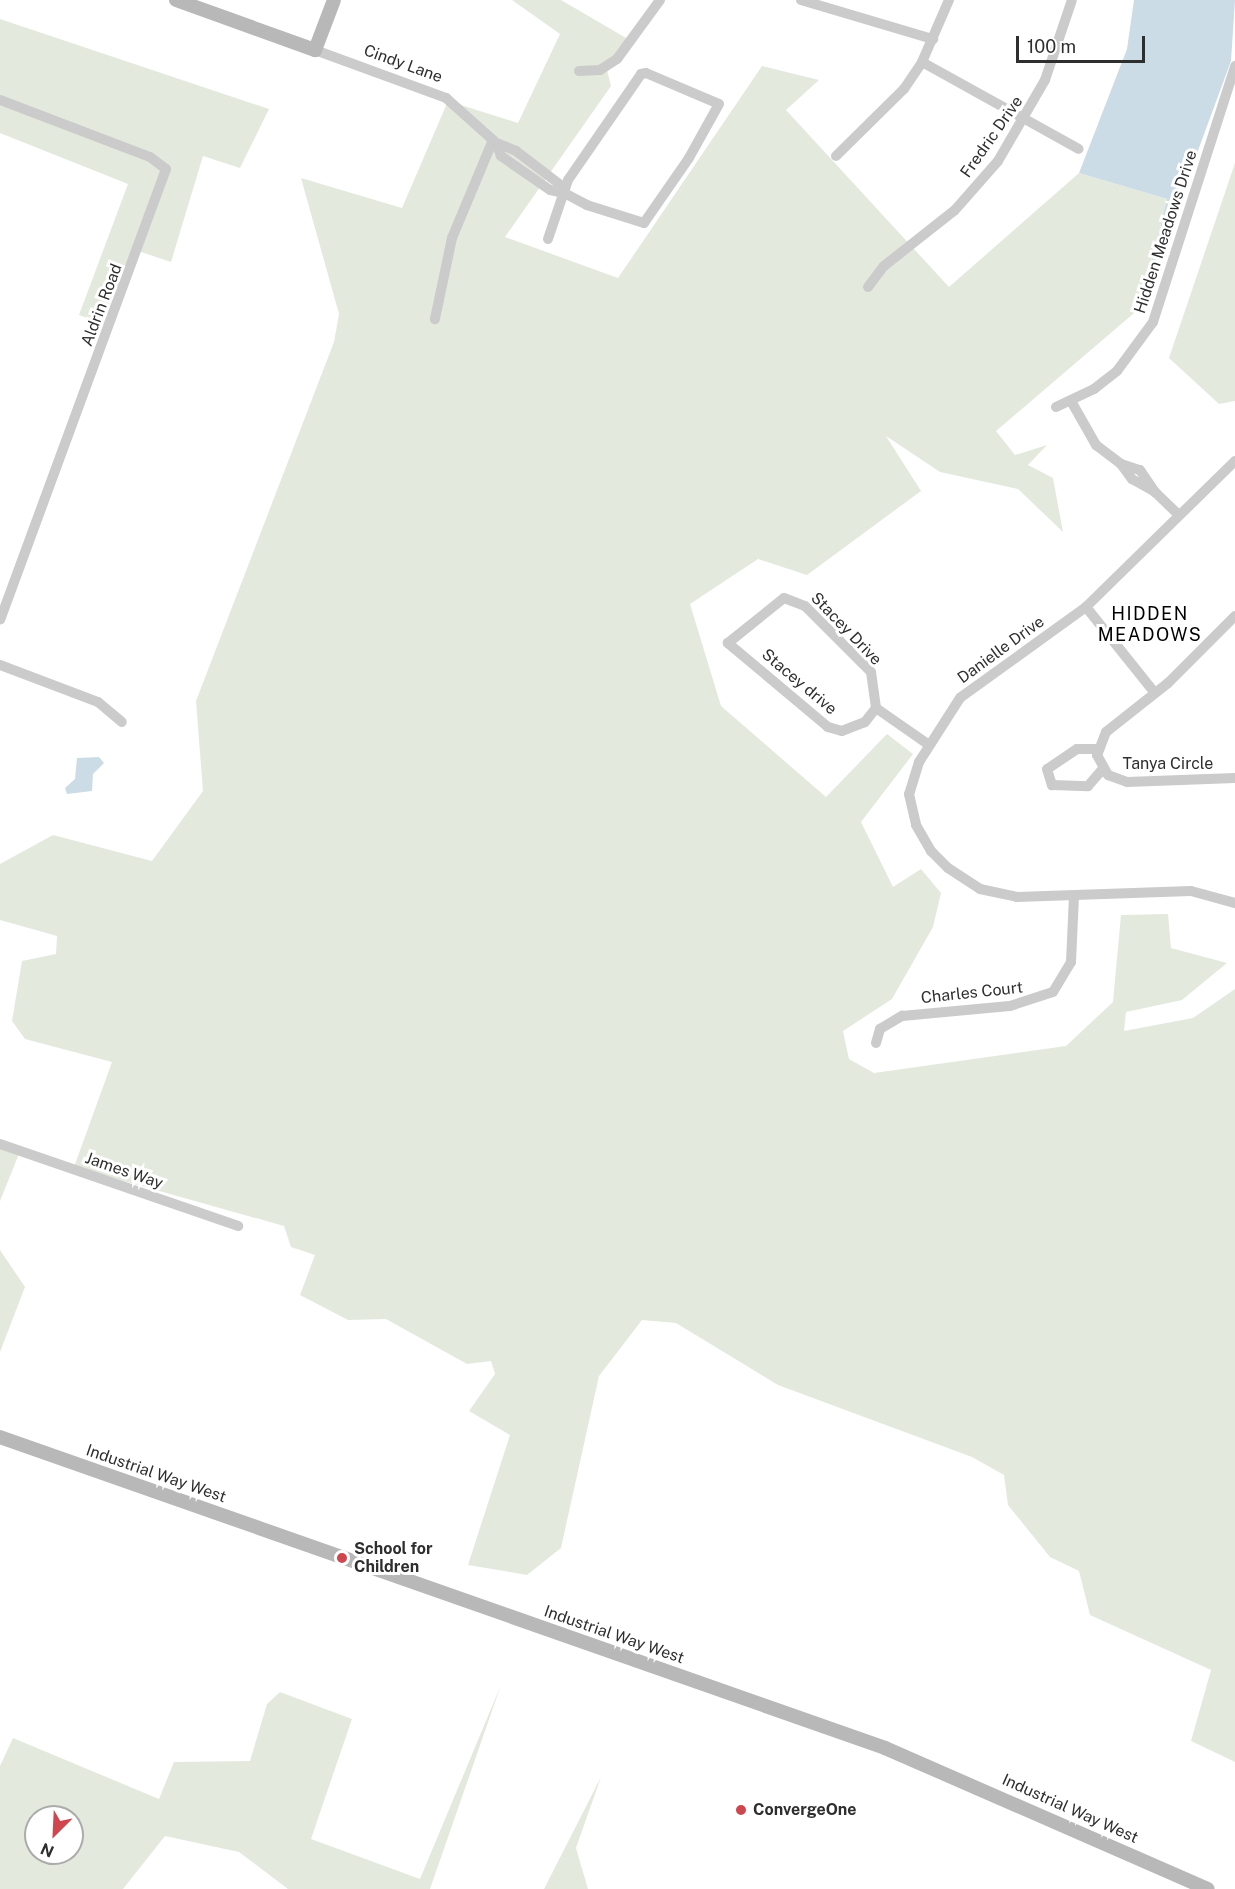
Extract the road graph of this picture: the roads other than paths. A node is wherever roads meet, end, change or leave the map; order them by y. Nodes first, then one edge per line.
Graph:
1 (176, 0) edge
2 (334, 0) edge
3 (660, 0) edge
4 (801, 0) edge
5 (949, 0) edge
6 (1072, 0) edge
7 (933, 39) junction
8 (315, 50) junction
9 (922, 62) junction
10 (1235, 66) edge
11 (579, 71) dead end
12 (0, 100) edge
13 (1025, 119) junction
14 (494, 145) junction
15 (1078, 149) dead end
16 (836, 156) dead end
17 (564, 193) junction
18 (548, 239) dead end
19 (868, 287) dead end
20 (435, 319) dead end
21 (1071, 401) junction
22 (1056, 407) dead end
23 (1235, 461) edge
24 (1179, 515) junction
25 (1086, 607) junction
26 (1235, 616) edge
27 (0, 619) edge
28 (748, 624) joint
29 (0, 665) edge
30 (1155, 693) junction
31 (876, 708) junction
32 (122, 722) dead end
33 (929, 745) junction
34 (1097, 749) junction
35 (1103, 769) junction
36 (1235, 778) edge
37 (1074, 896) junction
38 (1235, 903) edge
39 (876, 1043) dead end
40 (0, 1144) edge
41 (238, 1226) dead end
42 (0, 1437) edge
43 (1208, 1889) edge

1 - 8 street, Cindy Lane
2 - 8 street
3 - 11 street
4 - 7 street
5 - 7 street
6 - 13 street, Fredric Drive
7 - 9 street
8 - 14 street, Cindy Lane
9 - 13 street
9 - 16 street
10 - 21 street, Hidden Meadows Drive
12 - 27 street, Aldrin Road
13 - 15 street
13 - 19 street, Fredric Drive
14 - 17 street, Cindy Lane
14 - 20 street
17 - 17 street
17 - 18 street
21 - 22 street, Hidden Meadows Drive
21 - 24 street
23 - 24 street, Danielle Drive
24 - 25 street, Danielle Drive
25 - 30 street
25 - 33 street, Danielle Drive
26 - 30 street
28 - 31 street, Stacey Drive
28 - 31 street, Stacey drive
29 - 32 street
30 - 34 street
31 - 33 street
33 - 37 street, Danielle Drive
34 - 35 street, Tanya Circle
34 - 35 street
35 - 36 street, Tanya Circle
37 - 38 street, Danielle Drive
37 - 39 street, Charles Court
40 - 41 street, James Way
42 - 43 street, Industrial Way West

